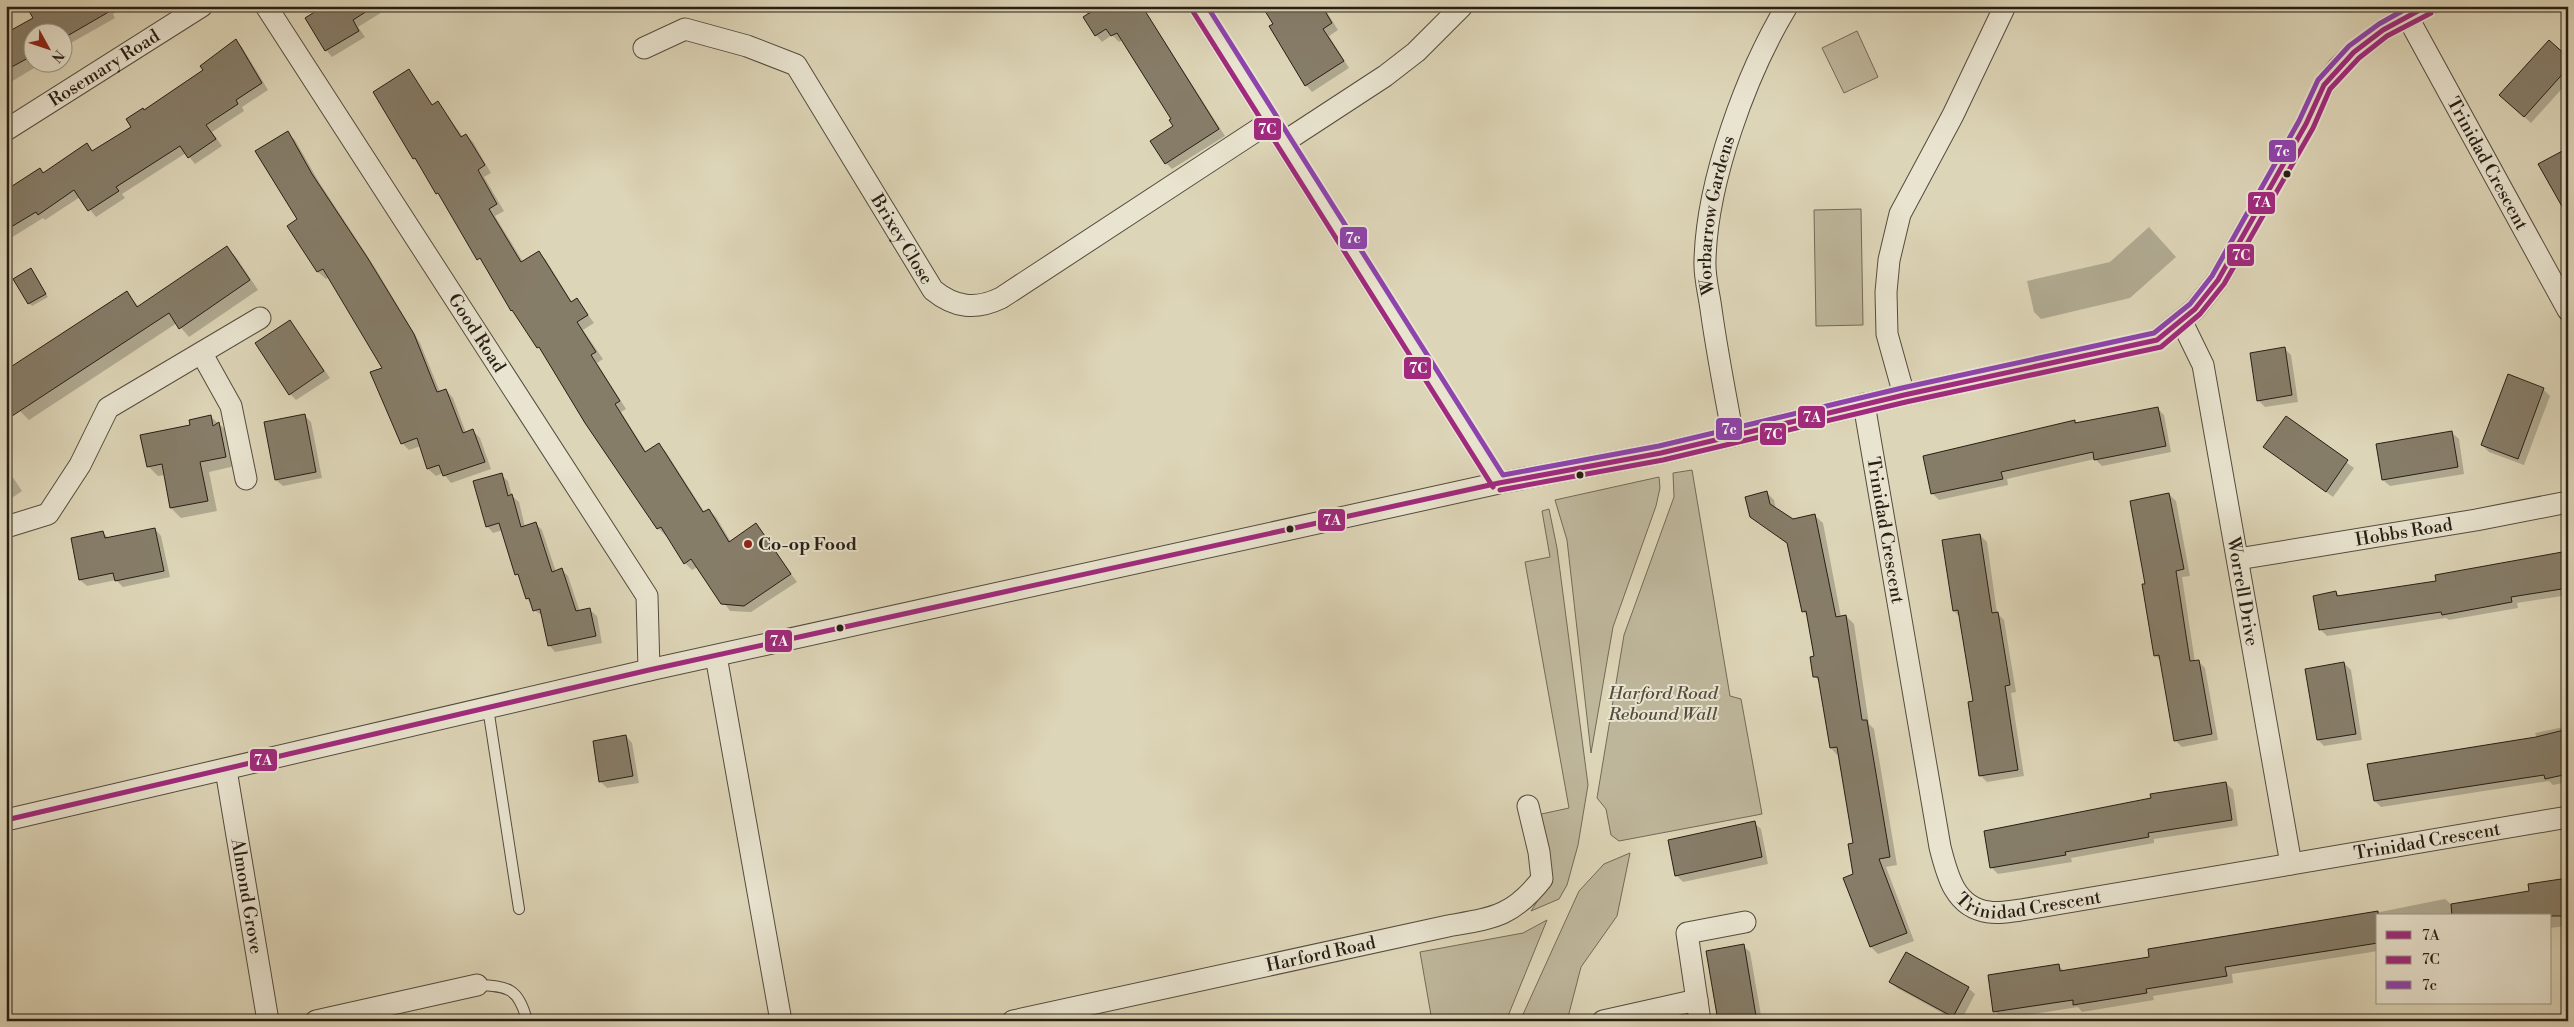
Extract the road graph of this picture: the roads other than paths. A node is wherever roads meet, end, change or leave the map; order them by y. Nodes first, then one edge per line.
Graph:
1 (202, 6) edge
2 (266, 6) edge
3 (1198, 6) edge
4 (1462, 6) edge
5 (1787, 6) edge
6 (2005, 6) edge
7 (2427, 6) edge
8 (2407, 16) junction
9 (644, 48) dead end
10 (1271, 121) junction
11 (6, 130) edge
12 (1284, 142) junction
13 (2568, 310) edge
14 (260, 318) dead end
15 (2182, 322) junction
16 (202, 354) junction
17 (1904, 395) junction
18 (1864, 404) junction
19 (1733, 436) junction
20 (246, 479) dead end
21 (1499, 483) junction
22 (2568, 502) edge
23 (6, 527) edge
24 (2238, 559) junction
25 (716, 656) junction
26 (649, 670) junction
27 (488, 708) junction
28 (226, 770) junction
29 (1528, 806) dead end
30 (2568, 817) edge
31 (6, 820) edge
32 (2291, 864) junction
33 (519, 909) dead end
34 (1745, 922) dead end
35 (477, 986) joint
36 (1697, 1000) junction
37 (268, 1021) edge
38 (316, 1021) edge
39 (527, 1021) edge
40 (781, 1021) edge
41 (1013, 1021) edge
42 (1603, 1021) edge
43 (1700, 1021) edge

1 - 11 street, Rosemary Road
2 - 26 street, Good Road
3 - 10 street
4 - 12 street
5 - 19 street, Worbarrow Gardens
6 - 17 street
7 - 8 street
8 - 13 street, Trinidad Crescent
8 - 15 street
9 - 10 street, Brixey Close
10 - 12 street
12 - 21 street
14 - 16 street
15 - 17 street
15 - 24 street, Worrell Drive
16 - 20 street
16 - 23 street
17 - 18 street
18 - 19 street
18 - 32 street, Trinidad Crescent
19 - 21 street
21 - 25 street
22 - 24 street, Hobbs Road
24 - 32 street, Worrell Drive
25 - 26 street
25 - 40 street
26 - 27 street
27 - 28 street
27 - 33 lane
28 - 31 street
28 - 37 street, Almond Grove
29 - 41 street, Harford Road
30 - 32 street, Trinidad Crescent
34 - 36 street
35 - 38 street
35 - 39 lane
36 - 42 street
36 - 43 street

